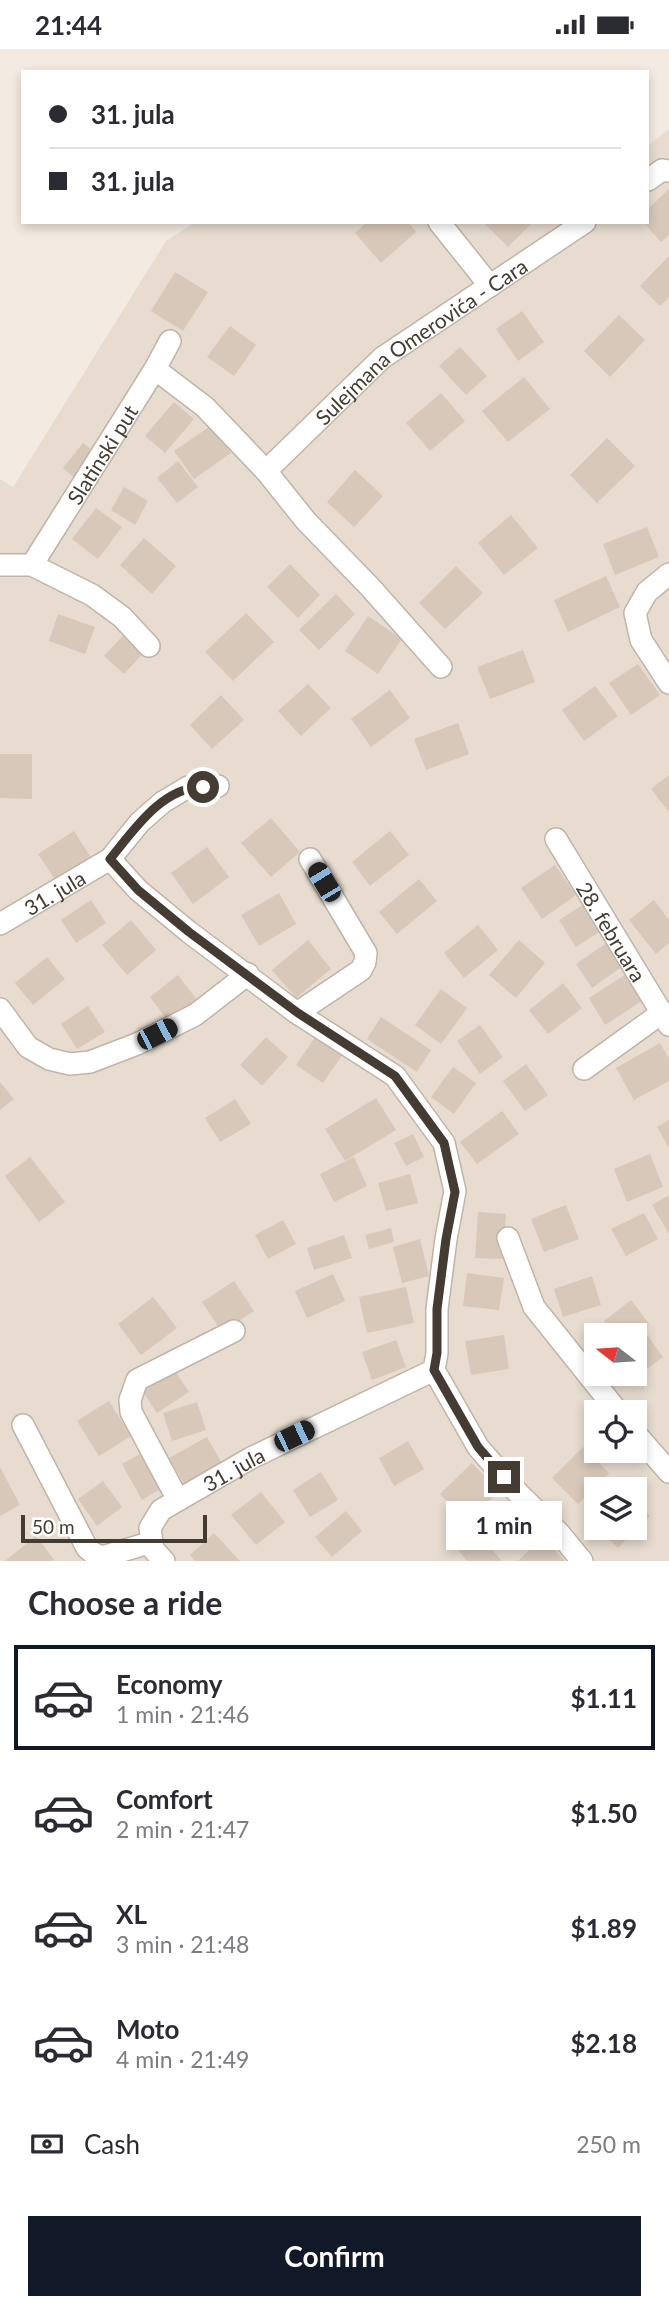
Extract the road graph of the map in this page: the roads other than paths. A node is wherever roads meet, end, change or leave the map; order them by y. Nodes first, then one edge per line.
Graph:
1 (669, 171) edge
2 (649, 179) edge
3 (441, 224) edge
4 (582, 224) edge
5 (491, 286) junction
6 (170, 341) dead end
7 (155, 369) junction
8 (266, 471) junction
9 (0, 565) edge
10 (32, 565) junction
11 (669, 574) edge
12 (149, 646) dead end
13 (441, 667) dead end
14 (669, 683) edge
15 (218, 786) dead end
16 (556, 839) dead end
17 (110, 859) junction
18 (310, 859) dead end
19 (0, 924) edge
20 (248, 974) junction
21 (0, 1009) edge
22 (298, 1013) junction
23 (666, 1018) edge
24 (584, 1069) dead end
25 (508, 1238) dead end
26 (234, 1331) dead end
27 (434, 1370) junction
28 (608, 1400) edge
29 (23, 1425) dead end
30 (647, 1447) edge
31 (669, 1472) edge
32 (178, 1500) junction
33 (152, 1542) junction
34 (164, 1561) edge
35 (582, 1561) edge

1 - 2 street
3 - 5 street
4 - 5 street, Sulejmana Omerovića - Cara
5 - 8 street, Sulejmana Omerovića - Cara
6 - 7 street, Slatinski put
7 - 8 street
7 - 10 street, Slatinski put
8 - 13 street
9 - 10 street
10 - 12 street
11 - 14 street
15 - 17 street, 31. jula
16 - 23 street, 28. februara
17 - 19 street, 31. jula
17 - 20 street, 31. jula
18 - 22 street
20 - 21 street
20 - 22 street, 31. jula
22 - 27 street, 31. jula
23 - 24 street
25 - 28 street
26 - 32 street
27 - 32 street, 31. jula
27 - 35 street
29 - 33 street
30 - 31 street
32 - 33 street, 31. jula
33 - 34 street

